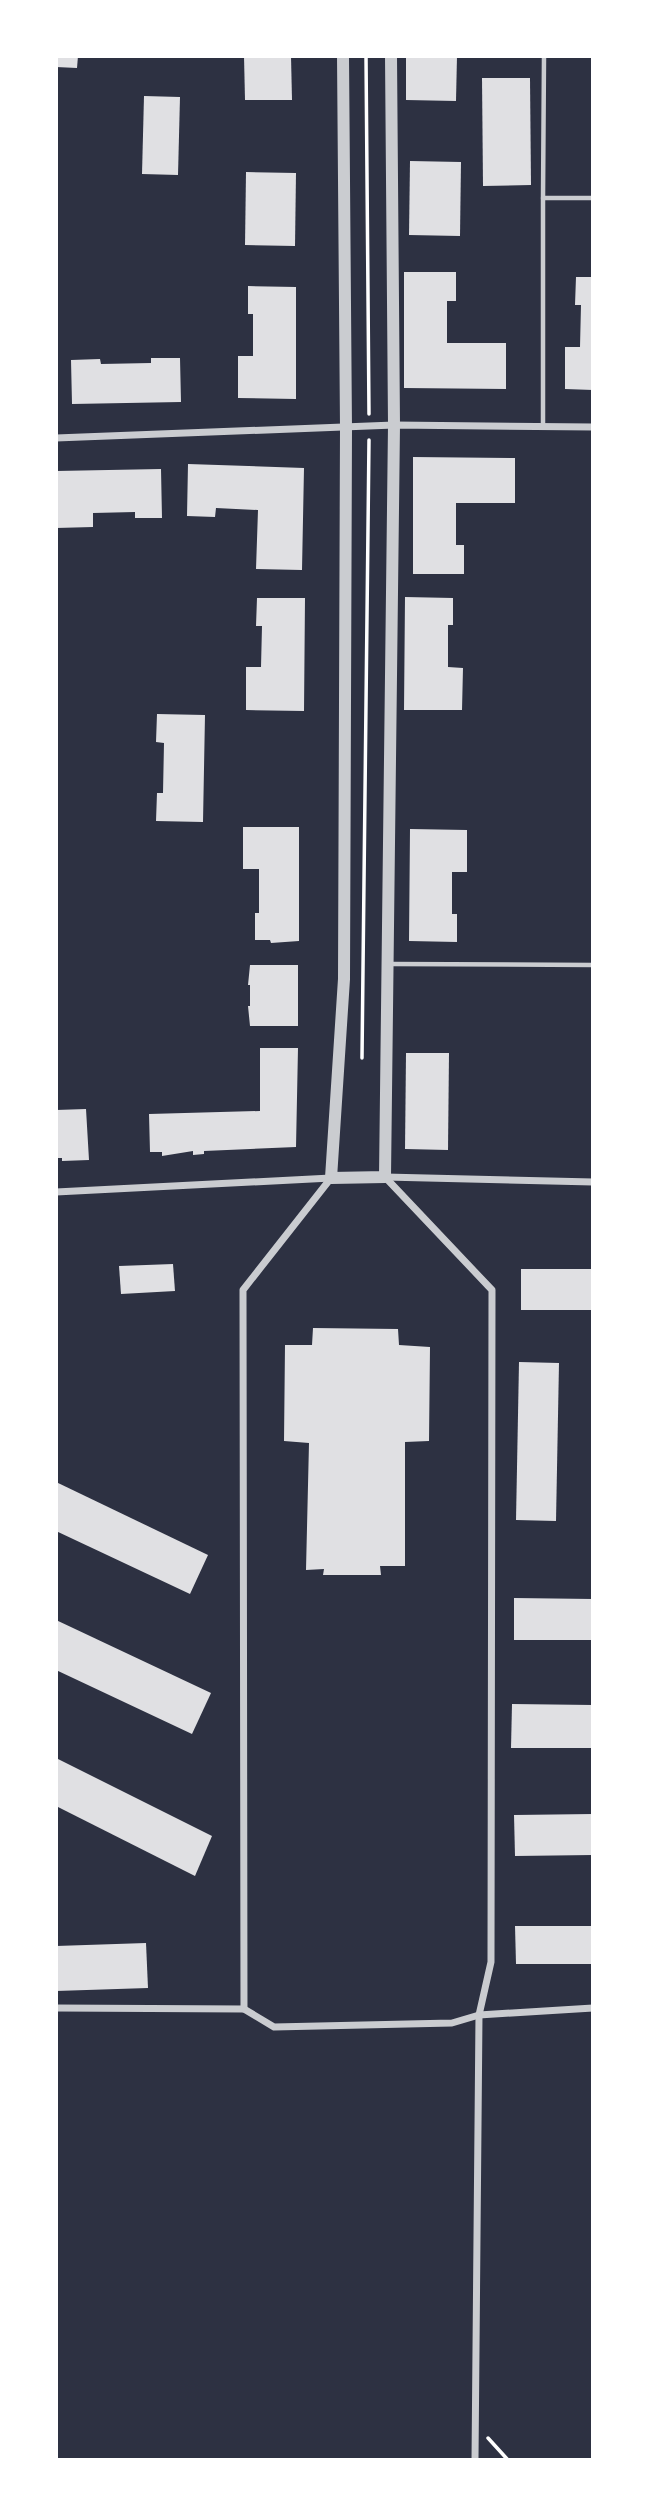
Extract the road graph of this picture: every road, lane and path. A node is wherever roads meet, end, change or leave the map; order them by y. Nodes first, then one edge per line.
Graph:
1 (343, 56) edge
2 (366, 56) edge
3 (391, 56) edge
4 (544, 56) edge
5 (543, 198) junction
6 (593, 198) edge
7 (394, 425) junction
8 (369, 426) junction
9 (543, 427) junction
10 (593, 427) edge
11 (345, 428) junction
12 (56, 438) edge
13 (388, 964) junction
14 (593, 965) edge
15 (362, 1058) dead end
16 (385, 1177) junction
17 (331, 1178) junction
18 (593, 1182) edge
19 (56, 1192) edge
20 (56, 2008) edge
21 (593, 2008) edge
22 (244, 2009) junction
23 (479, 2015) junction
24 (475, 2426) junction
25 (475, 2460) edge
26 (508, 2460) edge

1 - 11 street
2 - 8 path
3 - 7 street
4 - 5 lane
5 - 6 lane
5 - 9 lane
7 - 8 street
7 - 9 street
7 - 13 street
8 - 11 street
8 - 15 path
9 - 10 street
11 - 12 street
11 - 17 street
13 - 14 lane
13 - 16 street
16 - 17 street
16 - 18 street
16 - 23 street
17 - 19 street
17 - 22 street
20 - 22 street
21 - 23 street
22 - 23 street
23 - 24 street
24 - 25 street
24 - 26 path

